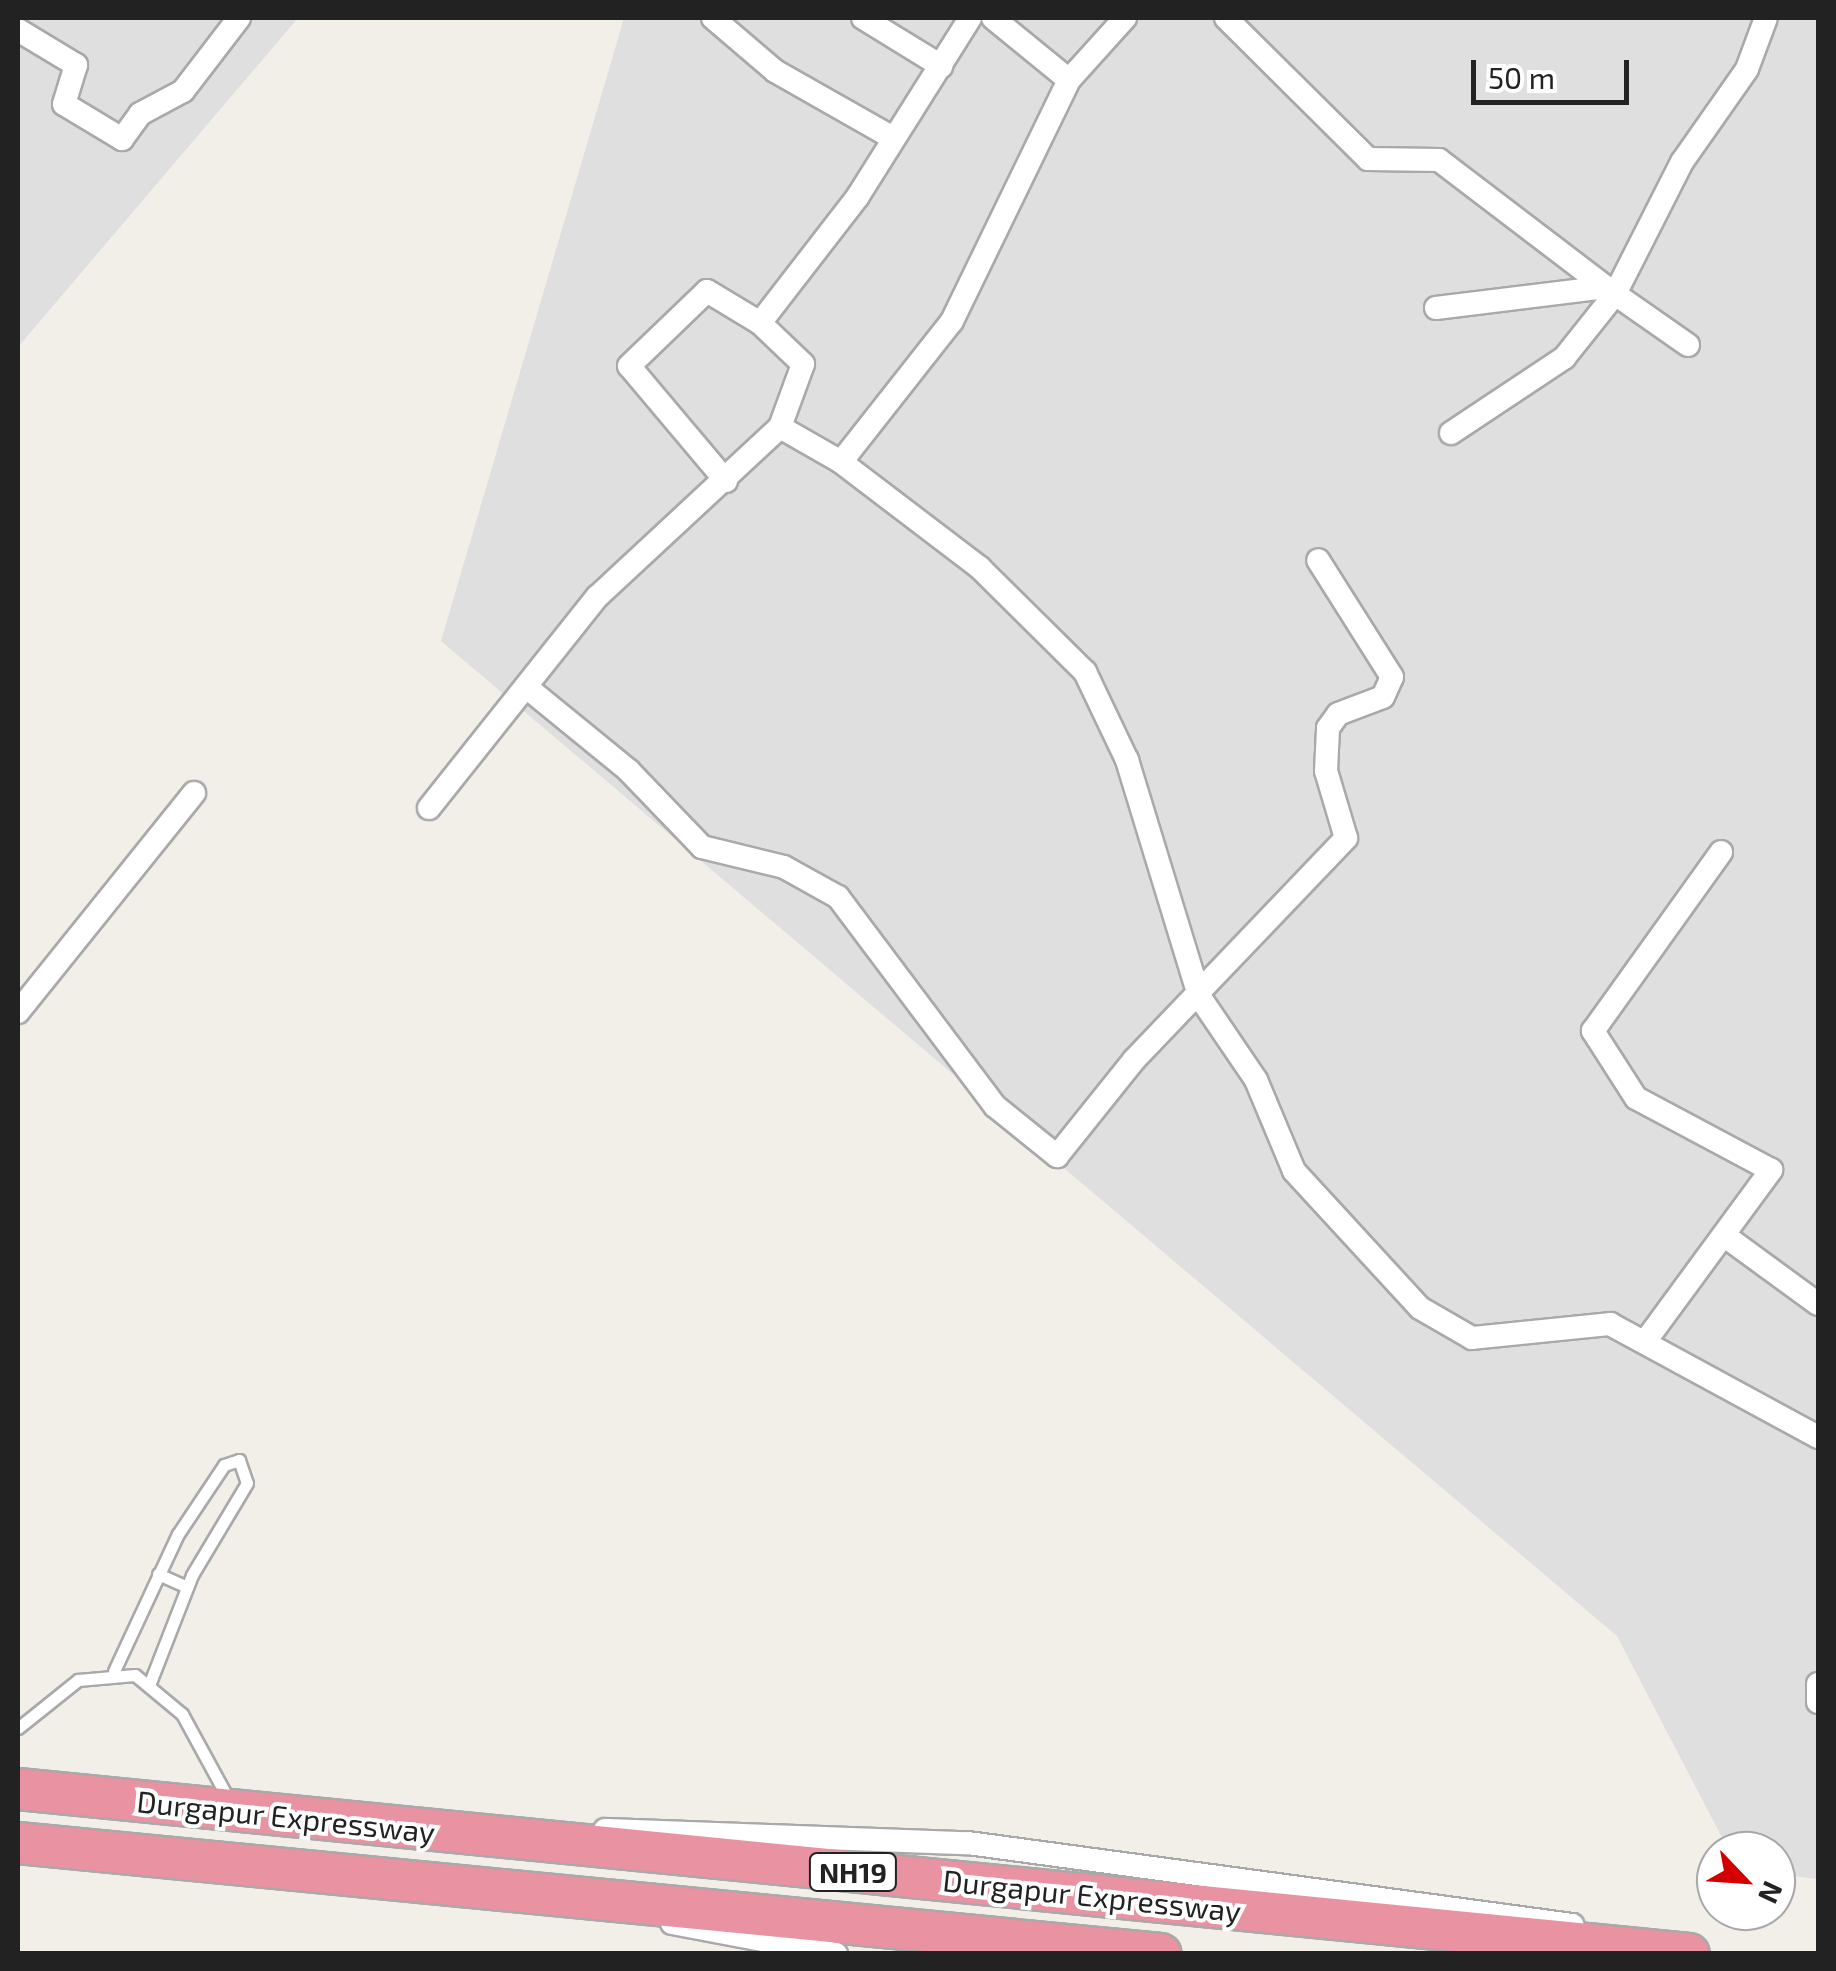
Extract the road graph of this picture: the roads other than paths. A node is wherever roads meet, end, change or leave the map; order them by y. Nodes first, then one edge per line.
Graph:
1 (239, 18) edge
2 (714, 18) edge
3 (862, 18) edge
4 (970, 18) edge
5 (993, 18) edge
6 (1125, 18) edge
7 (1226, 18) edge
8 (1757, 21) edge
9 (18, 30) edge
10 (941, 66) junction
11 (1069, 80) junction
12 (894, 138) junction
13 (1611, 290) junction
14 (1436, 308) dead end
15 (760, 323) junction
16 (1688, 344) dead end
17 (780, 427) junction
18 (1450, 433) dead end
19 (841, 462) junction
20 (726, 481) junction
21 (1318, 560) dead end
22 (530, 690) junction
23 (194, 793) dead end
24 (429, 808) dead end
25 (1721, 852) dead end
26 (1198, 996) junction
27 (18, 1012) edge
28 (1725, 1236) junction
29 (1818, 1304) edge
30 (1647, 1338) junction
31 (1818, 1437) edge
32 (158, 1574) junction
33 (187, 1587) junction
34 (114, 1671) junction
35 (150, 1683) junction
36 (1818, 1684) edge
37 (1818, 1702) edge
38 (18, 1728) edge
39 (18, 1789) edge
40 (234, 1810) junction
41 (507, 1838) junction
42 (18, 1843) edge
43 (565, 1894) junction
44 (836, 1954) edge
45 (1161, 1954) edge
46 (1688, 1954) edge
47 (1713, 1954) edge

1 - 9 street
2 - 12 street
3 - 10 street
4 - 10 street
5 - 11 street
6 - 11 street
7 - 13 street
8 - 13 street
10 - 12 street
11 - 19 street
12 - 15 street
13 - 14 street
13 - 16 street
13 - 18 street
15 - 17 street
15 - 20 street
17 - 19 street
17 - 20 street
19 - 26 street
20 - 22 street
21 - 26 street
22 - 24 street
22 - 26 street
23 - 27 street
25 - 28 street
26 - 30 street
28 - 29 street
28 - 30 street
30 - 31 street
32 - 33 lane
32 - 33 lane
32 - 34 lane
33 - 35 lane
34 - 35 lane
34 - 38 lane
35 - 40 lane
36 - 37 street
39 - 40 highway, Durgapur Expressway / NH19
40 - 41 highway, Durgapur Expressway / NH19
41 - 46 highway, Durgapur Expressway / NH19
41 - 47 street
42 - 43 highway, Durgapur Expressway / NH19
43 - 44 street
43 - 45 highway, Durgapur Expressway / NH19

